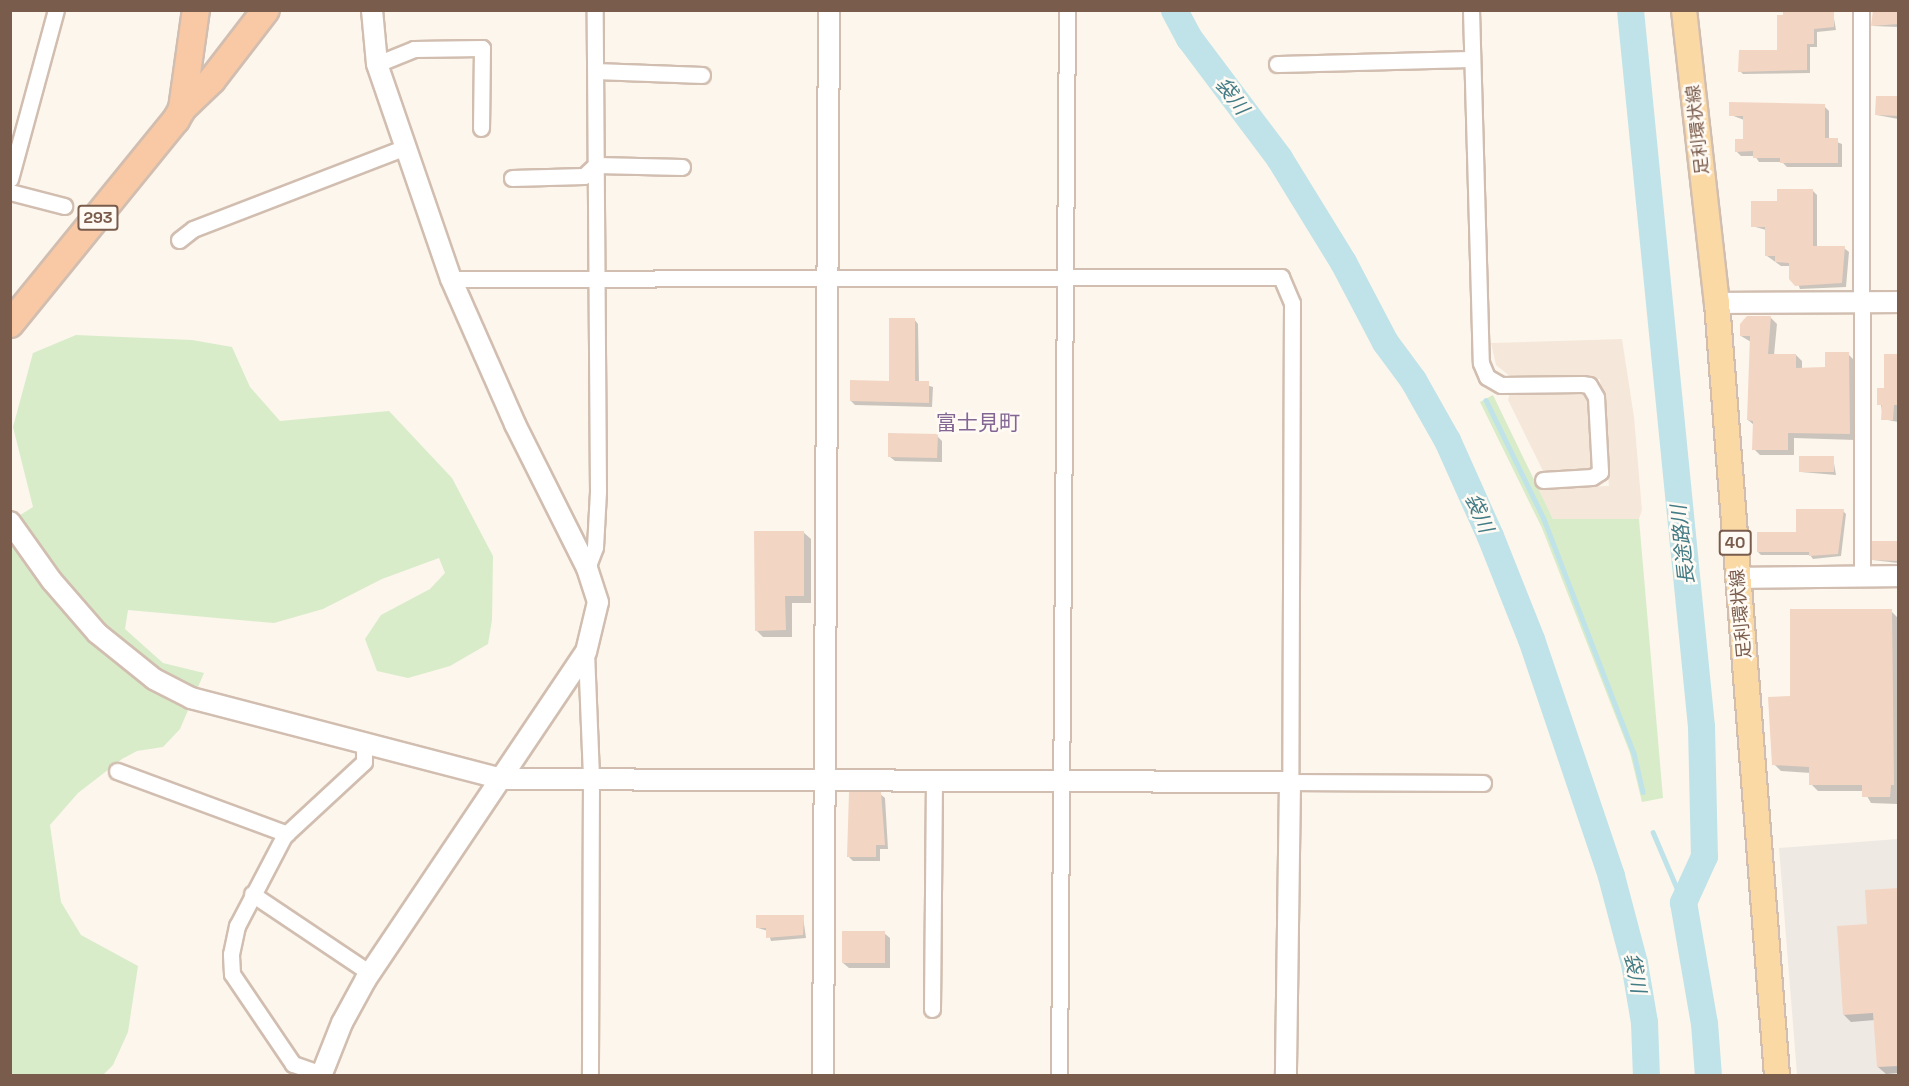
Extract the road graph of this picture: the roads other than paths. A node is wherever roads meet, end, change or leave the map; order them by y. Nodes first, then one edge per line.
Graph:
1 (56, 10) edge
2 (196, 10) edge
3 (266, 10) edge
4 (372, 10) edge
5 (595, 10) edge
6 (829, 10) edge
7 (1066, 10) edge
8 (1471, 10) edge
9 (1684, 10) edge
10 (1861, 10) edge
11 (1472, 59) junction
12 (377, 64) junction
13 (1277, 64) dead end
14 (596, 71) junction
15 (702, 75) dead end
16 (182, 109) junction
17 (481, 128) dead end
18 (405, 147) junction
19 (596, 165) junction
20 (682, 167) dead end
21 (512, 178) dead end
22 (10, 179) edge
23 (10, 192) edge
24 (64, 206) dead end
25 (179, 240) dead end
26 (827, 277) junction
27 (1062, 278) junction
28 (451, 279) junction
29 (596, 279) junction
30 (1861, 302) junction
31 (1899, 302) edge
32 (1717, 303) junction
33 (10, 324) edge
34 (1543, 480) dead end
35 (10, 522) edge
36 (587, 568) junction
37 (1862, 576) junction
38 (1899, 576) edge
39 (1738, 578) junction
40 (586, 652) junction
41 (364, 743) junction
42 (117, 771) dead end
43 (591, 778) junction
44 (502, 779) junction
45 (1061, 779) junction
46 (825, 780) junction
47 (934, 780) junction
48 (1290, 782) junction
49 (1483, 783) dead end
50 (287, 834) junction
51 (252, 894) junction
52 (370, 973) junction
53 (932, 1009) dead end
54 (322, 1075) edge
55 (590, 1076) edge
56 (823, 1076) edge
57 (1059, 1076) edge
58 (1286, 1076) edge
59 (1777, 1076) edge

1 - 22 street
2 - 16 highway
3 - 16 highway, 293
4 - 12 street
5 - 14 street
6 - 26 street
7 - 27 street
8 - 11 street
9 - 32 main road, 足利環状線 / 40
10 - 30 street
11 - 13 street
11 - 34 street
12 - 17 street
12 - 18 street
14 - 15 street
14 - 19 street
16 - 33 highway, 293
18 - 25 street
18 - 28 street
19 - 20 street
19 - 21 street
19 - 29 street
23 - 24 street
26 - 27 street
26 - 29 street
26 - 46 street
27 - 45 street
27 - 48 street
28 - 29 street
28 - 36 street
29 - 36 street
30 - 31 street
30 - 32 street
30 - 37 street
32 - 39 main road, 足利環状線 / 40
35 - 41 street
36 - 40 street
37 - 38 street
37 - 39 street
39 - 59 main road, 足利環状線 / 40
40 - 43 street
40 - 44 street
41 - 44 street
41 - 50 street
42 - 50 street
43 - 44 street
43 - 46 street
43 - 55 street
44 - 52 street
45 - 47 street
45 - 48 street
45 - 57 street
46 - 47 street
46 - 56 street
47 - 53 street
48 - 49 street
48 - 58 street
50 - 51 street
51 - 52 street
51 - 54 street
52 - 54 street

